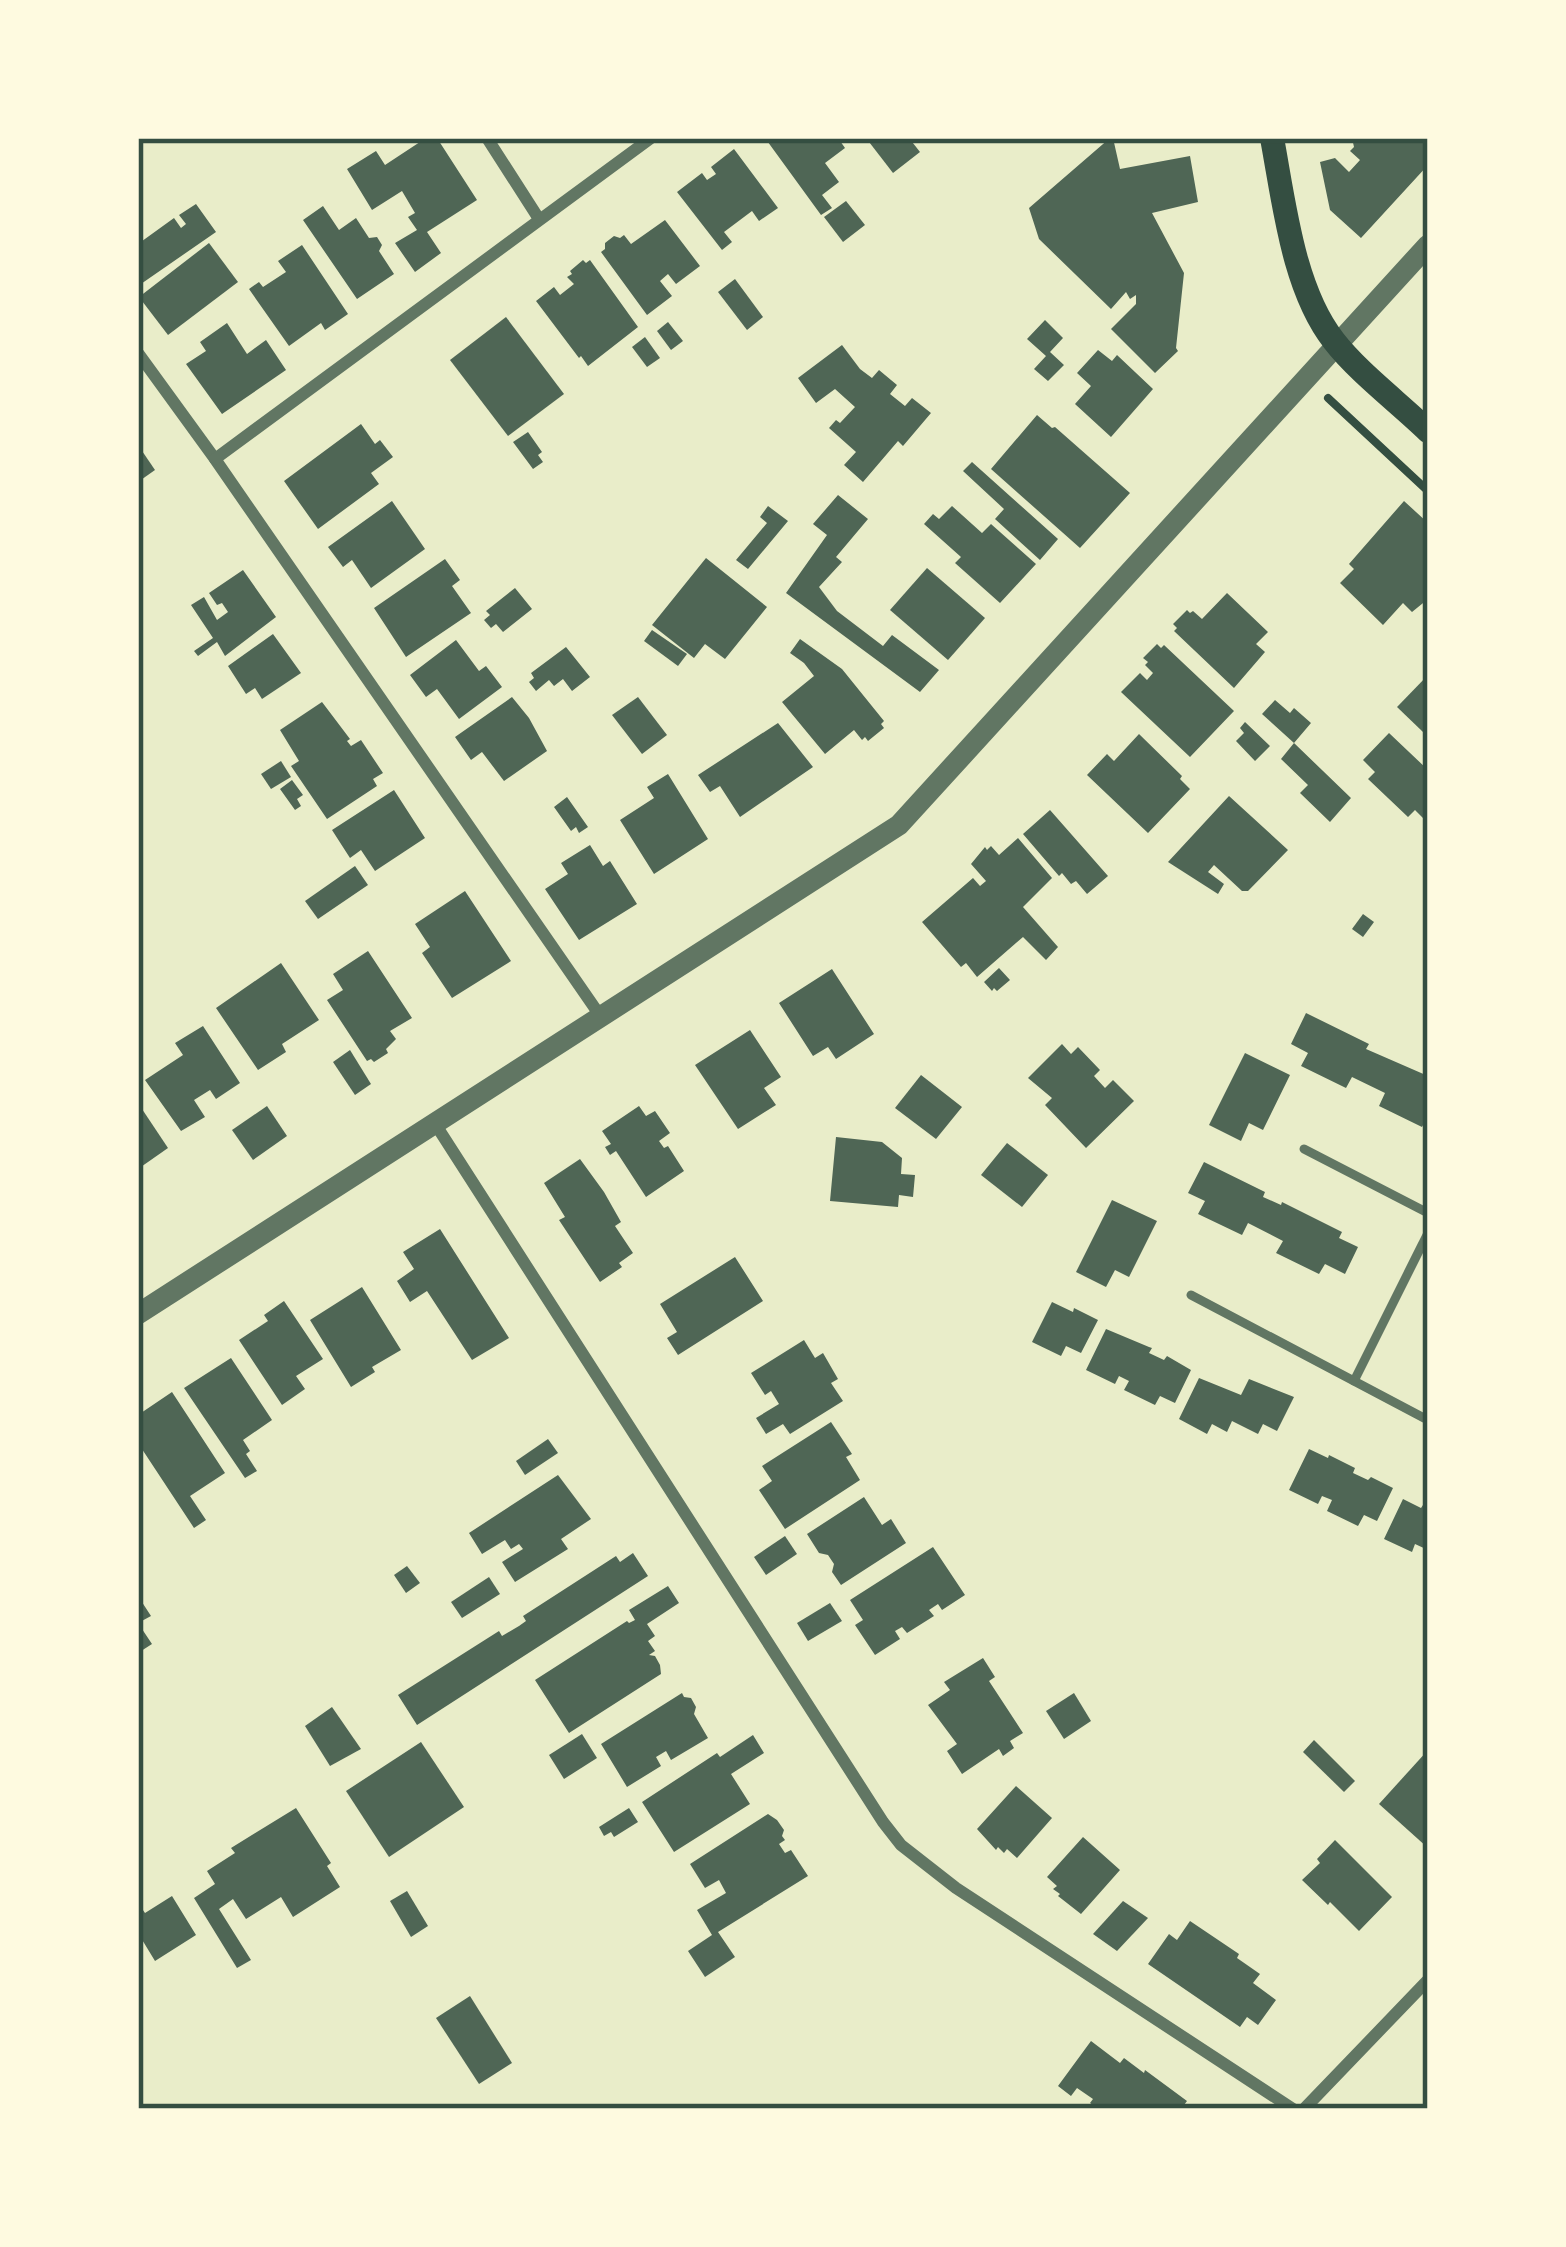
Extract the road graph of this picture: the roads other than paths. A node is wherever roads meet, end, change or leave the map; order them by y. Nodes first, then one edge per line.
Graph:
1 (487, 138) edge
2 (650, 138) edge
3 (1272, 138) edge
4 (539, 219) junction
5 (1428, 245) edge
6 (1336, 344) junction
7 (138, 353) edge
8 (1428, 431) edge
9 (214, 459) junction
10 (601, 1017) junction
11 (434, 1122) junction
12 (1304, 1149) dead end
13 (1428, 1213) edge
14 (1428, 1233) edge
15 (1191, 1295) dead end
16 (138, 1313) edge
17 (1354, 1381) junction
18 (1424, 1418) dead end
19 (1428, 1980) edge
20 (1293, 2109) edge
21 (1304, 2109) edge

1 - 4 street
2 - 4 street
3 - 6 main road
4 - 9 street
5 - 6 street
6 - 8 main road
6 - 10 street
7 - 9 street
9 - 10 street
10 - 11 street
11 - 16 street
11 - 20 street
12 - 13 lane
14 - 17 lane
15 - 17 lane
17 - 18 lane
19 - 21 street

